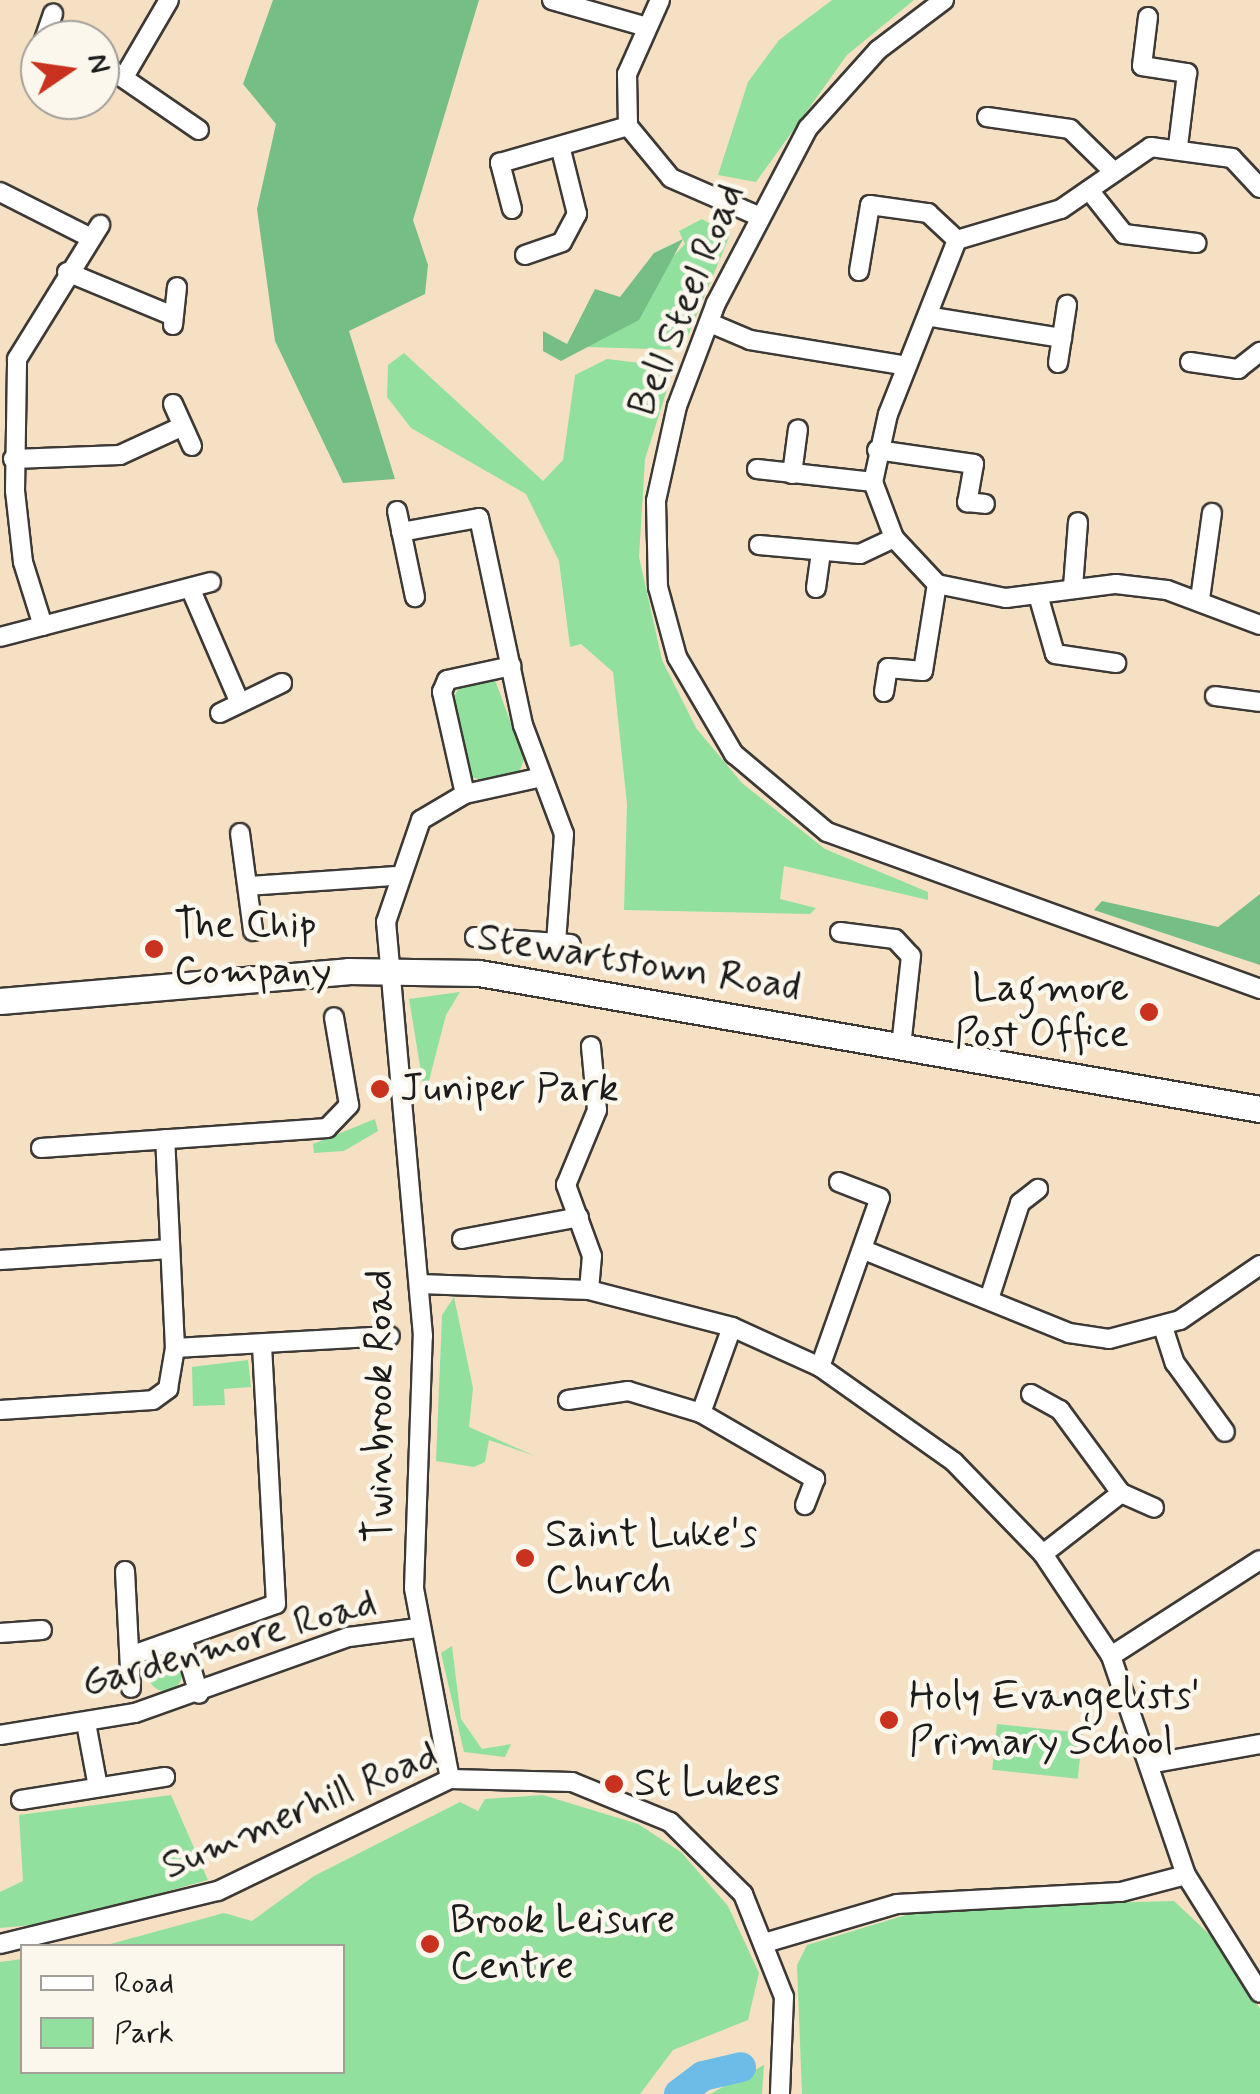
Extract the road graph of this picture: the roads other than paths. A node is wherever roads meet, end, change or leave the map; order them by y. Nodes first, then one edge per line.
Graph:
1 (169, 0) edge
2 (552, 0) edge
3 (660, 0) edge
4 (944, 0) edge
5 (1148, 17) dead end
6 (643, 26) junction
7 (120, 74) edge
8 (124, 77) junction
9 (987, 117) dead end
10 (628, 126) junction
11 (203, 130) dead end
12 (560, 146) junction
13 (1178, 146) junction
14 (1254, 166) edge
15 (1112, 170) junction
16 (1260, 188) edge
17 (1089, 190) junction
18 (0, 192) edge
19 (512, 209) dead end
20 (756, 215) junction
21 (957, 240) junction
22 (1196, 243) dead end
23 (525, 256) dead end
24 (860, 271) dead end
25 (67, 272) junction
26 (178, 286) dead end
27 (1067, 304) dead end
28 (932, 317) junction
29 (710, 323) junction
30 (1062, 338) junction
31 (1260, 352) edge
32 (9, 355) edge
33 (1190, 362) dead end
34 (1058, 363) dead end
35 (907, 366) junction
36 (174, 404) dead end
37 (181, 427) junction
38 (798, 430) dead end
39 (192, 446) dead end
40 (877, 450) junction
41 (13, 459) junction
42 (757, 469) dead end
43 (792, 474) junction
44 (874, 482) junction
45 (8, 491) edge
46 (984, 504) dead end
47 (397, 511) dead end
48 (1212, 513) dead end
49 (1078, 522) dead end
50 (401, 532) junction
51 (894, 538) junction
52 (760, 545) dead end
53 (821, 553) junction
54 (211, 582) dead end
55 (937, 584) junction
56 (1073, 587) junction
57 (816, 588) dead end
58 (191, 590) junction
59 (1038, 596) junction
60 (415, 597) dead end
61 (1200, 599) junction
62 (1260, 624) edge
63 (43, 626) junction
64 (0, 637) edge
65 (1116, 663) dead end
66 (511, 666) junction
67 (282, 683) dead end
68 (884, 692) dead end
69 (1215, 696) dead end
70 (1260, 702) edge
71 (240, 703) junction
72 (220, 713) dead end
73 (542, 777) junction
74 (465, 794) junction
75 (240, 833) dead end
76 (395, 876) junction
77 (248, 886) junction
78 (253, 931) dead end
79 (840, 932) dead end
80 (474, 938) dead end
81 (386, 970) junction
82 (1260, 990) edge
83 (0, 1001) edge
84 (334, 1017) dead end
85 (358, 1040) dead end
86 (337, 1044) junction
87 (591, 1046) dead end
88 (902, 1046) junction
89 (1260, 1110) edge
90 (165, 1139) junction
91 (41, 1148) dead end
92 (839, 1182) dead end
93 (1038, 1189) dead end
94 (579, 1217) junction
95 (462, 1239) dead end
96 (169, 1249) junction
97 (864, 1250) junction
98 (0, 1260) edge
99 (1260, 1265) edge
100 (419, 1284) junction
101 (589, 1290) junction
102 (990, 1296) junction
103 (732, 1326) junction
104 (1163, 1326) junction
105 (390, 1336) dead end
106 (262, 1344) junction
107 (175, 1348) junction
108 (820, 1367) junction
109 (1031, 1394) dead end
110 (568, 1400) dead end
111 (0, 1410) edge
112 (700, 1412) junction
113 (1225, 1432) dead end
114 (1121, 1493) junction
115 (806, 1505) dead end
116 (1154, 1508) dead end
117 (1043, 1554) junction
118 (1260, 1560) edge
119 (124, 1570) dead end
120 (418, 1628) junction
121 (42, 1630) dead end
122 (0, 1633) edge
123 (183, 1641) junction
124 (130, 1656) junction
125 (1111, 1656) junction
126 (131, 1688) dead end
127 (200, 1694) junction
128 (86, 1723) junction
129 (0, 1735) edge
130 (1260, 1743) edge
131 (1154, 1763) junction
132 (166, 1777) dead end
133 (450, 1779) junction
134 (98, 1787) junction
135 (21, 1800) dead end
136 (1186, 1875) junction
137 (768, 1942) junction
138 (0, 1944) edge
139 (1260, 1993) edge
140 (780, 2094) edge

1 - 8 street
2 - 6 street
3 - 6 street
4 - 20 street, Bell Steel Road
5 - 13 street
6 - 10 street
7 - 8 street
8 - 11 street
9 - 15 street
10 - 12 street
10 - 20 street
12 - 19 street
12 - 23 street
13 - 14 street
13 - 15 street
14 - 16 street
15 - 17 street
17 - 21 street
17 - 22 street
18 - 25 street
20 - 29 street, Bell Steel Road
21 - 24 street
21 - 28 street
25 - 26 street
25 - 32 street
27 - 30 street
28 - 30 street
28 - 35 street
29 - 35 street
29 - 82 street, Bell Steel Road
30 - 34 street
31 - 33 street
32 - 41 street
35 - 40 street
36 - 37 street
37 - 39 street
37 - 41 street
38 - 43 street
40 - 44 street
40 - 46 street
41 - 45 street
42 - 43 street
43 - 44 street
44 - 51 street
45 - 63 street
47 - 50 street
48 - 61 street
49 - 56 street
50 - 60 street
50 - 66 street
51 - 53 street
51 - 55 street
52 - 53 street
53 - 57 street
54 - 58 street
55 - 59 street
55 - 68 street
56 - 59 street
56 - 61 street
58 - 63 street
58 - 71 street
59 - 65 street
61 - 62 street
63 - 64 street
66 - 73 street
66 - 74 street
67 - 71 street
69 - 70 street
71 - 72 street
73 - 74 street, Twinbrook Road
73 - 80 street
74 - 76 street, Twinbrook Road
75 - 77 street
76 - 77 street
76 - 81 street, Twinbrook Road
77 - 78 street
79 - 88 street
81 - 83 main road, Stewartstown Road
81 - 88 main road, Stewartstown Road
81 - 100 street, Twinbrook Road
84 - 86 street
85 - 86 street
86 - 90 street
87 - 94 street
88 - 89 main road, Stewartstown Road
90 - 91 street
90 - 96 street
92 - 97 street
93 - 102 street
94 - 95 street
94 - 101 street
96 - 98 street
96 - 107 street
97 - 102 street
97 - 108 street
99 - 104 street
100 - 101 street
100 - 120 street, Twinbrook Road
101 - 103 street
102 - 104 street
103 - 108 street
103 - 112 street
104 - 113 street
105 - 106 street
106 - 107 street
106 - 123 street
107 - 111 street
108 - 117 street
109 - 114 street
110 - 112 street
112 - 115 street
114 - 116 street
114 - 117 street
117 - 125 street
118 - 125 street
119 - 124 street
120 - 127 street, Gardenmore Road
120 - 133 street, Twinbrook Road
121 - 122 street
123 - 124 street
123 - 127 street
124 - 126 street
125 - 131 street
127 - 128 street, Gardenmore Road
128 - 129 street, Gardenmore Road
128 - 134 street
130 - 131 street
131 - 136 street
132 - 134 street
133 - 137 street, Summerhill Road
133 - 138 street, Summerhill Road
134 - 135 street
136 - 137 street
136 - 139 street
137 - 140 street, Summerhill Road

